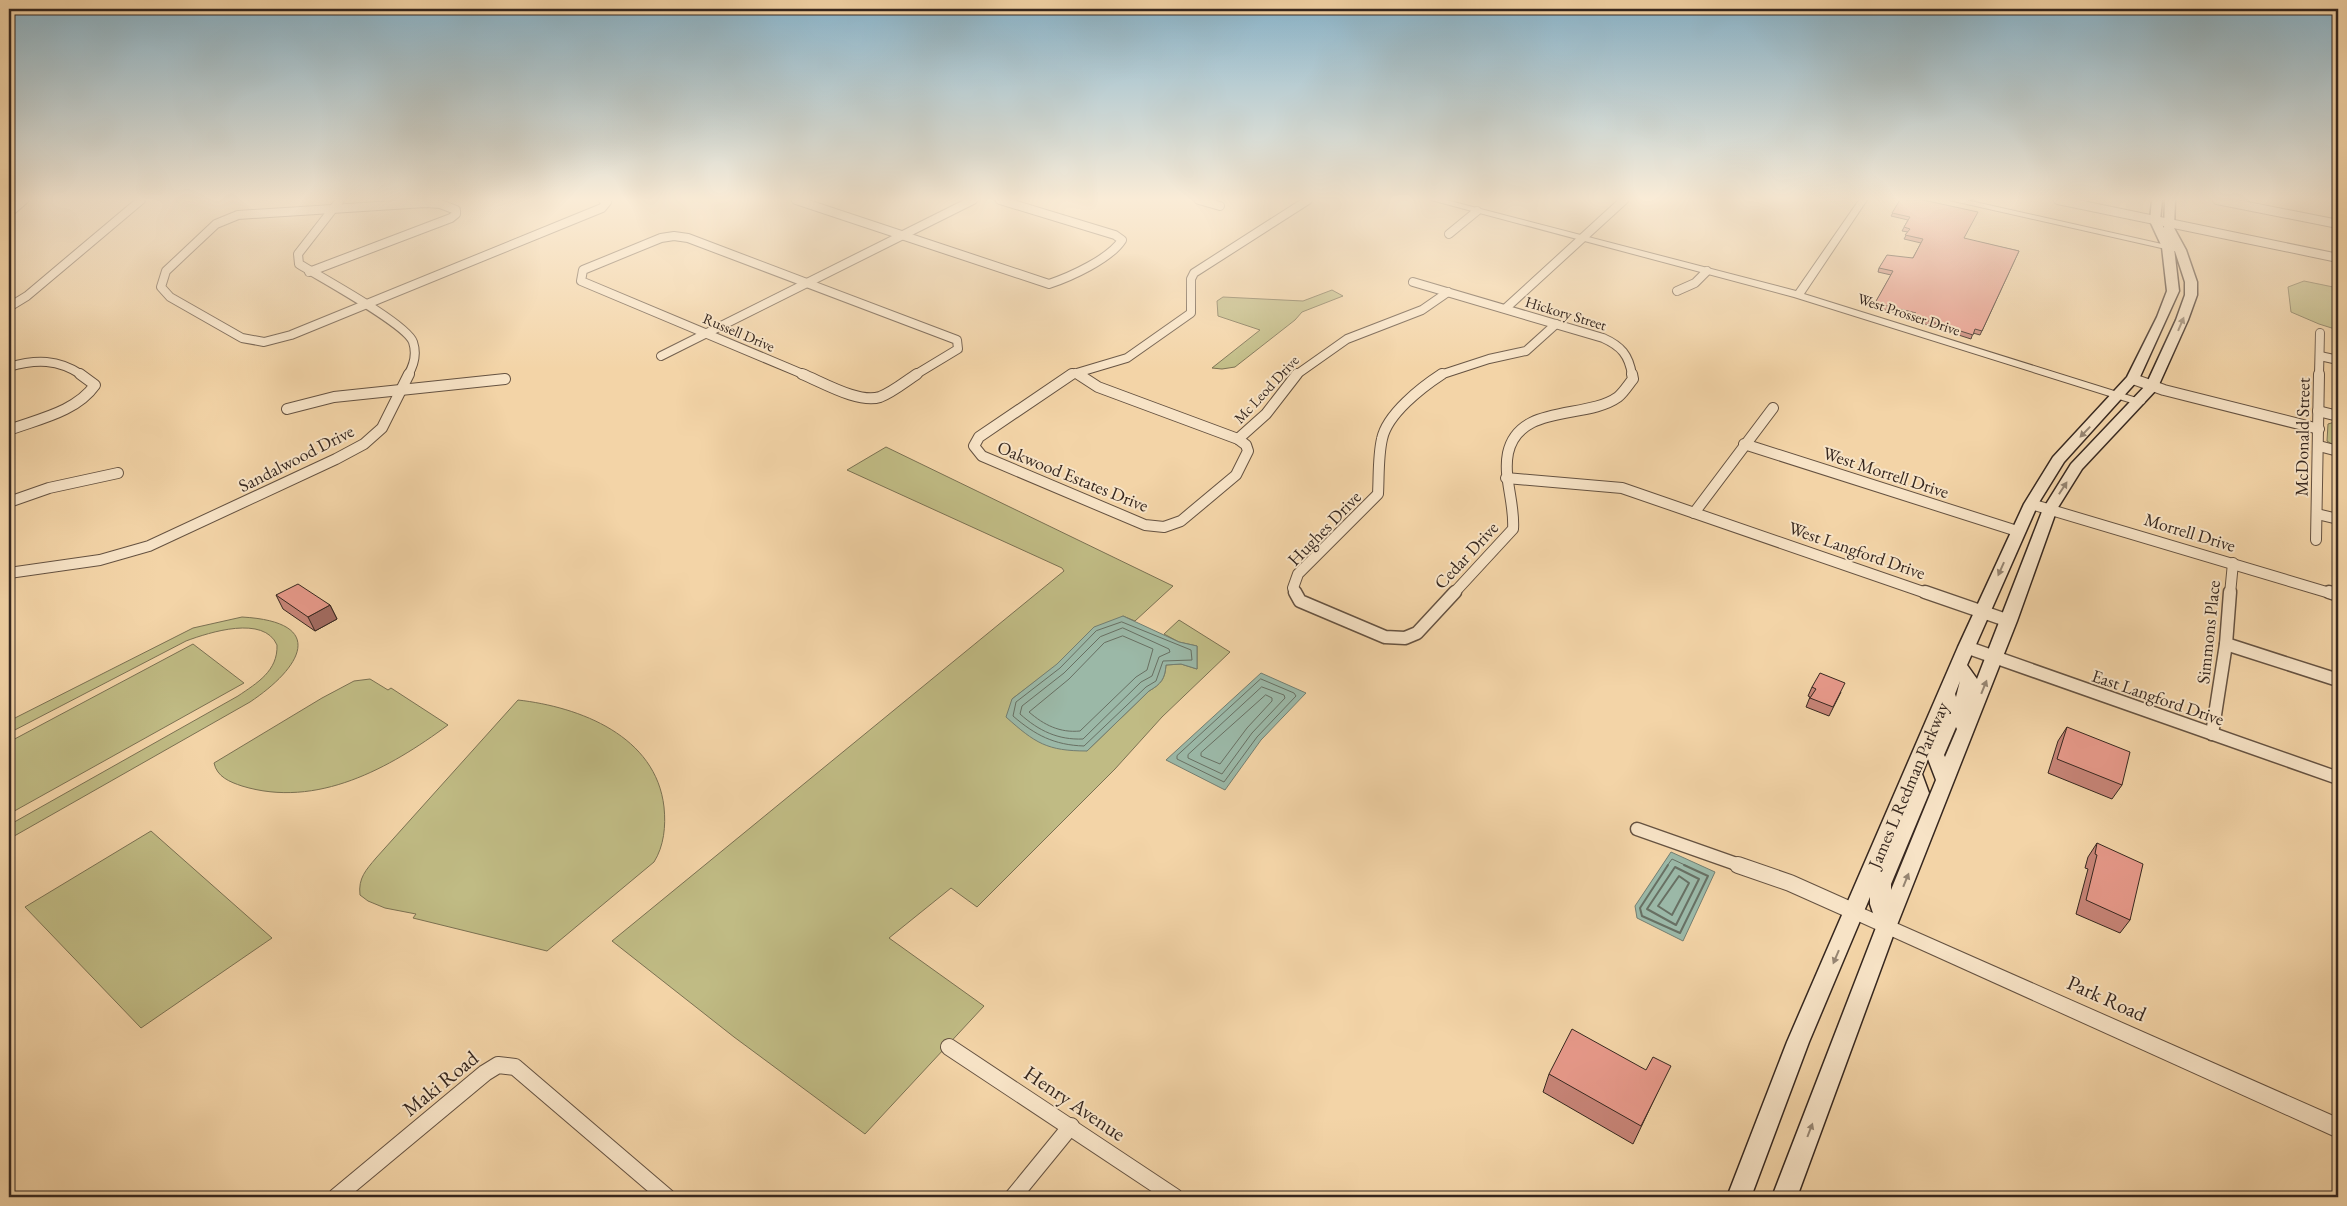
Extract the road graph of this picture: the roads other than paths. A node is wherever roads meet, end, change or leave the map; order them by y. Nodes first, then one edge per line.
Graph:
1 (73, 256) edge
2 (182, 256) edge
3 (298, 256) edge
4 (350, 256) edge
5 (485, 256) edge
6 (616, 256) edge
7 (737, 256) edge
8 (862, 256) edge
9 (964, 256) edge
10 (1103, 256) edge
11 (1221, 256) edge
12 (1562, 256) edge
13 (1651, 256) edge
14 (1824, 256) edge
15 (2169, 256) edge
16 (2174, 256) edge
17 (2182, 256) edge
18 (1707, 271) junction
19 (309, 272) junction
20 (1414, 282) dead end
21 (2191, 282) junction
22 (809, 283) junction
23 (1677, 291) dead end
24 (1448, 292) junction
25 (1798, 295) junction
26 (366, 305) junction
27 (9, 307) edge
28 (1506, 308) junction
29 (1556, 324) junction
30 (709, 334) junction
31 (2320, 334) dead end
32 (2150, 343) junction
33 (1622, 349) joint
34 (661, 356) dead end
35 (2320, 356) junction
36 (2338, 360) edge
37 (9, 367) edge
38 (1076, 373) junction
39 (2133, 379) junction
40 (505, 380) dead end
41 (2152, 386) junction
42 (401, 388) junction
43 (2119, 396) junction
44 (2139, 402) junction
45 (1773, 408) dead end
46 (287, 409) dead end
47 (2318, 411) junction
48 (2338, 416) edge
49 (2319, 429) junction
50 (9, 430) edge
51 (1238, 440) junction
52 (1744, 444) junction
53 (2318, 446) junction
54 (2094, 448) junction
55 (2338, 451) edge
56 (2063, 455) junction
57 (118, 473) dead end
58 (1506, 478) junction
59 (9, 502) edge
60 (2030, 504) junction
61 (2050, 509) junction
62 (1694, 513) junction
63 (2317, 514) junction
64 (2338, 520) edge
65 (2017, 531) junction
66 (2316, 540) dead end
67 (2233, 563) junction
68 (9, 573) edge
69 (2023, 584) junction
70 (2338, 595) edge
71 (1982, 611) junction
72 (2009, 621) junction
73 (1405, 638) joint
74 (2226, 644) junction
75 (1966, 647) junction
76 (1995, 657) junction
77 (1958, 667) junction
78 (2338, 680) edge
79 (1948, 689) junction
80 (1965, 733) junction
81 (2212, 734) junction
82 (1912, 773) junction
83 (2338, 778) edge
84 (1946, 781) junction
85 (1637, 830) dead end
86 (1855, 912) junction
87 (1888, 925) junction
88 (949, 1047) dead end
89 (1071, 1126) junction
90 (2338, 1128) edge
91 (336, 1197) edge
92 (666, 1197) edge
93 (1013, 1197) edge
94 (1174, 1197) edge
95 (1739, 1197) edge
96 (1785, 1197) edge

1 - 27 street
2 - 26 street
3 - 19 street
4 - 19 street
5 - 26 street
6 - 30 street, Russell Drive
7 - 22 street, Russell Drive
8 - 22 street
9 - 10 street
11 - 38 street, Oakwood Estates Drive
12 - 28 street
13 - 18 street, West Prosser Drive
14 - 25 street
15 - 32 main road
16 - 21 main road
17 - 21 main road
18 - 23 street
18 - 25 street, West Prosser Drive
19 - 26 street, Sandalwood Drive
20 - 24 street, Hickory Street
41 -> 21 main road, James L Redman Parkway
22 - 30 street
22 - 30 street, Russell Drive
24 - 28 street, Hickory Street
24 - 51 street, Mc Leod Drive
25 - 43 street, West Prosser Drive
26 - 42 street, Sandalwood Drive
28 - 29 street, Hickory Street
29 - 33 street, Hickory Street
29 - 73 street, Hughes Drive
30 - 34 street
31 - 35 street, McDonald Street
32 - 39 main road, James L Redman Parkway
32 - 41 main road
33 - 58 street, Cedar Drive
35 - 36 street
35 - 47 street, McDonald Street
37 - 50 street
38 - 51 street
38 - 51 street, Oakwood Estates Drive
39 - 41 street
39 - 43 main road, James L Redman Parkway
40 - 42 street
41 - 44 main road, James L Redman Parkway
41 - 49 street
42 - 46 street
42 - 68 street, Sandalwood Drive
43 - 44 street, West Prosser Drive
43 - 54 main road
43 -> 56 main road, James L Redman Parkway
44 - 54 main road, James L Redman Parkway
45 - 52 street
47 - 48 street
47 - 49 street, McDonald Street
49 - 53 street, McDonald Street
52 - 62 street
52 - 65 street, West Morrell Drive
53 - 55 street
53 - 63 street, McDonald Street
61 -> 54 main road, James L Redman Parkway
56 - 60 main road, James L Redman Parkway
56 - 61 main road
57 - 59 street
58 - 62 street, West Langford Drive
58 - 73 street, Cedar Drive
60 - 61 street, Morrell Drive
60 - 65 main road, James L Redman Parkway
61 - 67 street, Morrell Drive
61 - 69 main road, James L Redman Parkway
62 - 71 street, West Langford Drive
63 - 64 street
63 - 66 street, McDonald Street
65 - 69 main road
65 -> 71 main road, James L Redman Parkway
67 - 70 street, Morrell Drive
67 - 74 street, Simmons Place
69 - 72 main road, James L Redman Parkway
71 - 72 street, West Langford Drive
71 - 75 main road, James L Redman Parkway
72 - 76 main road, James L Redman Parkway
74 - 78 street
74 - 81 street, Simmons Place
75 - 76 street, East Langford Drive
75 - 77 main road, James L Redman Parkway
80 -> 76 main road, James L Redman Parkway
76 - 81 street, East Langford Drive
77 - 79 main road, James L Redman Parkway
77 - 80 main road
79 - 82 main road, James L Redman Parkway
79 - 84 main road
80 - 84 main road, James L Redman Parkway
81 - 83 street, East Langford Drive
82 - 86 main road, James L Redman Parkway
82 - 87 main road
87 -> 84 main road, James L Redman Parkway
85 - 86 street
86 - 87 street, Park Road
86 -> 95 main road, James L Redman Parkway
87 - 90 street, Park Road
96 -> 87 main road, James L Redman Parkway
88 - 89 street, Henry Avenue
89 - 93 street
89 - 94 street, Henry Avenue
91 - 92 street, Maki Road

